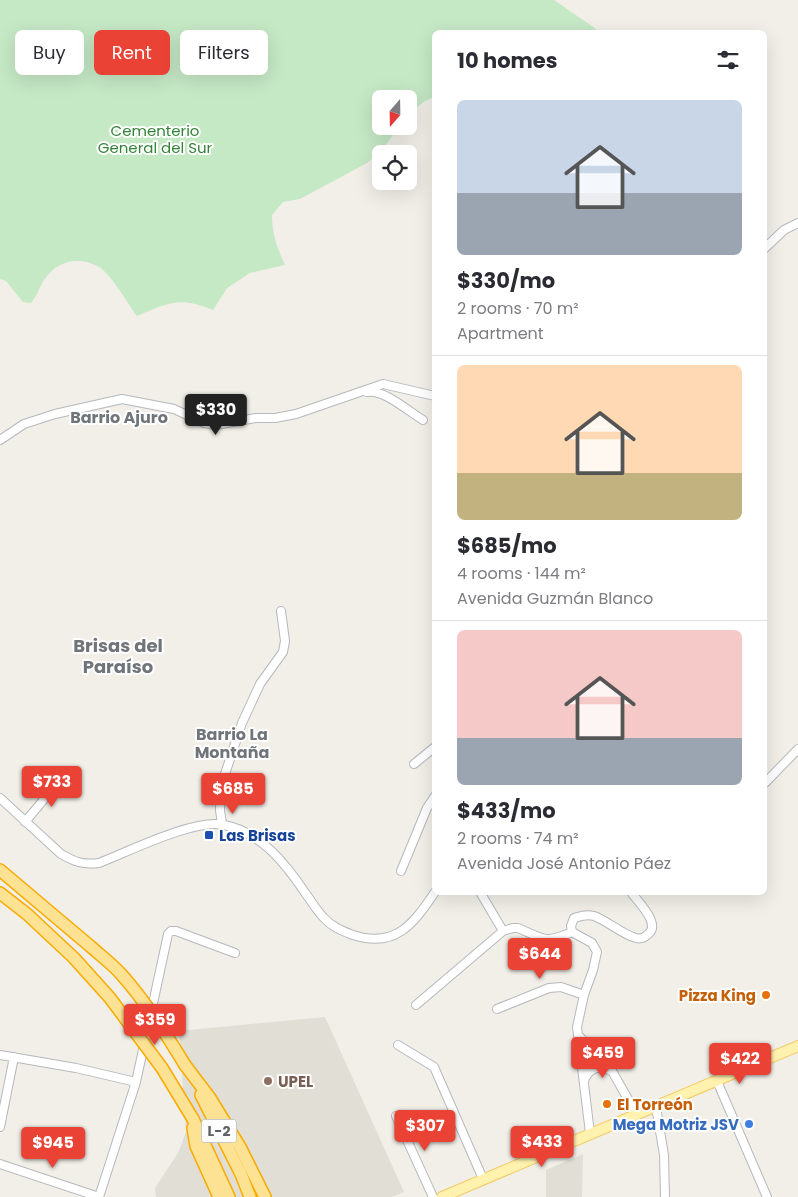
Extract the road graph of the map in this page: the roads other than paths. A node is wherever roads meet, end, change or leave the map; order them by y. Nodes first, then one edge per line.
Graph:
1 (798, 224) edge
2 (767, 246) edge
3 (432, 395) edge
4 (343, 397) junction
5 (423, 420) dead end
6 (0, 440) edge
7 (281, 611) dead end
8 (432, 749) edge
9 (798, 749) edge
10 (414, 764) dead end
11 (61, 779) dead end
12 (767, 781) edge
13 (0, 798) edge
14 (432, 800) edge
15 (25, 822) junction
16 (222, 824) junction
17 (0, 870) edge
18 (401, 871) dead end
19 (0, 893) edge
20 (433, 895) edge
21 (482, 895) edge
22 (633, 895) edge
23 (503, 931) junction
24 (572, 932) junction
25 (235, 953) dead end
26 (584, 994) junction
27 (416, 1005) dead end
28 (497, 1009) dead end
29 (579, 1036) junction
30 (398, 1045) dead end
31 (798, 1046) edge
32 (0, 1055) edge
33 (14, 1057) junction
34 (185, 1066) junction
35 (612, 1071) junction
36 (584, 1081) junction
37 (717, 1081) junction
38 (136, 1082) junction
39 (656, 1108) junction
40 (637, 1114) junction
41 (396, 1116) dead end
42 (193, 1119) junction
43 (0, 1127) edge
44 (590, 1133) junction
45 (0, 1164) edge
46 (483, 1179) junction
47 (459, 1193) edge
48 (99, 1197) edge
49 (219, 1197) edge
50 (229, 1197) edge
51 (250, 1197) edge
52 (265, 1197) edge
53 (433, 1197) edge
54 (442, 1197) edge
55 (665, 1197) edge
56 (767, 1197) edge

1 - 2 street
3 - 4 street
4 - 5 street
4 - 6 street
7 - 16 street
8 - 10 street
9 - 12 street
11 - 15 street
13 - 15 street
14 - 18 street
15 - 16 street
16 - 20 street
17 - 34 highway, L-2, bridge
19 - 42 highway, L-2, bridge
21 - 23 street
22 - 24 street
23 - 24 street
23 - 27 street
24 - 26 street
25 - 38 street
26 - 28 street
26 - 29 street
29 - 35 street
29 - 36 street
30 - 46 street
31 - 37 main road
32 - 33 street
33 - 38 street
33 - 43 street
34 - 51 highway, L-2
34 - 52 highway
35 - 36 street
35 - 40 street
36 - 44 street
37 - 39 main road
37 - 56 street
38 - 48 street
39 - 40 main road
39 - 55 street
40 - 44 main road
41 - 53 street
42 - 49 highway
42 - 50 highway, L-2
44 - 46 main road
45 - 48 street
46 - 47 main road
47 - 54 main road

